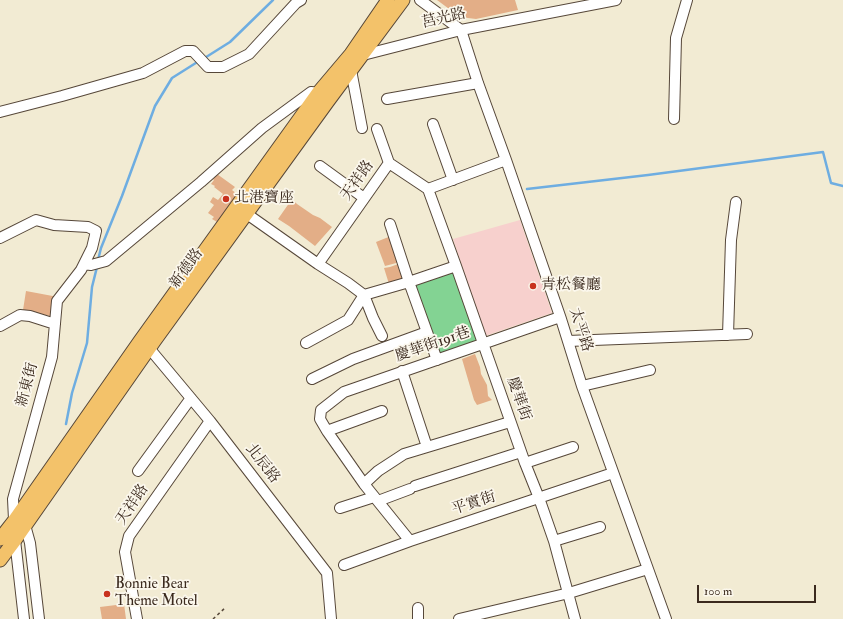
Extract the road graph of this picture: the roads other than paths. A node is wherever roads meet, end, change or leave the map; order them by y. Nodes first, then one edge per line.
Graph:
1 (301, 0) edge
2 (388, 0) edge
3 (403, 0) edge
4 (420, 0) edge
5 (616, 0) edge
6 (687, 0) edge
7 (461, 30) junction
8 (357, 54) junction
9 (351, 70) junction
10 (478, 83) junction
11 (323, 97) junction
12 (387, 99) dead end
13 (0, 112) edge
14 (674, 119) dead end
15 (433, 124) dead end
16 (362, 128) dead end
17 (377, 129) dead end
18 (506, 160) junction
19 (389, 163) junction
20 (320, 166) dead end
21 (453, 180) junction
22 (428, 189) junction
23 (364, 198) junction
24 (736, 202) dead end
25 (247, 214) junction
26 (390, 224) dead end
27 (0, 238) edge
28 (84, 264) junction
29 (318, 264) junction
30 (456, 266) junction
31 (409, 282) junction
32 (364, 295) junction
33 (560, 317) junction
34 (55, 324) junction
35 (0, 326) edge
36 (427, 332) junction
37 (747, 334) dead end
38 (728, 335) junction
39 (382, 336) dead end
40 (568, 341) junction
41 (306, 343) dead end
42 (483, 344) junction
43 (144, 345) junction
44 (437, 360) junction
45 (650, 370) dead end
46 (402, 372) junction
47 (312, 379) dead end
48 (582, 386) junction
49 (191, 398) junction
50 (382, 411) dead end
51 (210, 421) junction
52 (510, 422) junction
53 (327, 431) junction
54 (427, 447) junction
55 (573, 447) dead end
56 (521, 452) junction
57 (525, 463) junction
58 (138, 471) dead end
59 (613, 473) junction
60 (364, 484) junction
61 (539, 498) junction
62 (376, 499) junction
63 (340, 508) dead end
64 (19, 523) junction
65 (600, 527) dead end
66 (0, 539) edge
67 (15, 540) junction
68 (410, 541) junction
69 (554, 541) junction
70 (0, 560) edge
71 (344, 565) dead end
72 (648, 569) junction
73 (569, 593) junction
74 (418, 608) dead end
75 (24, 619) edge
76 (39, 619) edge
77 (137, 619) edge
78 (331, 619) edge
79 (418, 619) edge
80 (459, 619) edge
81 (575, 619) edge
82 (666, 619) edge

1 - 13 street
2 - 8 main road, 新德路
3 - 8 main road, 新德路
4 - 7 street
5 - 7 street, 莒光路
6 - 14 street
7 - 8 street, 莒光路
7 - 10 street, 太平路
8 - 9 main road, 新德路
8 - 11 main road, 新德路
9 - 11 main road, 新德路
9 - 16 street
10 - 12 street
10 - 18 street, 太平路
11 - 25 main road, 新德路
11 - 28 street
11 - 43 main road, 新德路
15 - 21 street
17 - 19 street
18 - 21 street
18 - 33 street, 太平路
19 - 22 street, 天祥路
19 - 23 street, 天祥路
20 - 23 street
21 - 22 street
22 - 30 street, 慶華街
23 - 29 street, 天祥路
24 - 38 street
25 - 29 street
25 - 43 main road, 新德路
26 - 31 street
27 - 28 street, 新東街
28 - 34 street, 新東街
29 - 32 street
30 - 31 street
30 - 42 street, 慶華街
31 - 32 street
31 - 36 street
32 - 39 street
32 - 41 street
33 - 40 street, 太平路
33 - 42 street, 慶華街191巷
34 - 35 street
34 - 64 street, 新東街
36 - 44 street
36 - 47 street
37 - 38 street
38 - 40 street
40 - 48 street, 太平路
42 - 44 street, 慶華街191巷
42 - 52 street, 慶華街
43 - 49 street, 北辰路
43 - 64 main road, 新德路
44 - 46 street, 慶華街191巷
45 - 48 street
46 - 53 street, 慶華街191巷
46 - 54 street
48 - 59 street, 太平路
49 - 51 street, 北辰路
49 - 58 street
50 - 53 street
51 - 77 street, 天祥路
51 - 78 street, 北辰路
52 - 54 street
52 - 56 street, 慶華街
53 - 60 street
54 - 60 street
55 - 57 street
56 - 57 street, 慶華街
56 - 62 street
57 - 61 street, 慶華街
59 - 61 street, 平實街
59 - 72 street, 太平路
60 - 62 street
61 - 68 street, 平實街
61 - 69 street, 慶華街
62 - 63 street
62 - 68 street
64 - 66 main road, 新德路
64 - 67 main road, 新德路
64 - 76 street, 新東街
65 - 69 street
67 - 70 main road, 新德路
67 - 75 street
68 - 71 street, 平實街
69 - 73 street, 慶華街
72 - 73 street
72 - 82 street, 太平路
73 - 80 street
73 - 81 street, 慶華街
74 - 79 street

